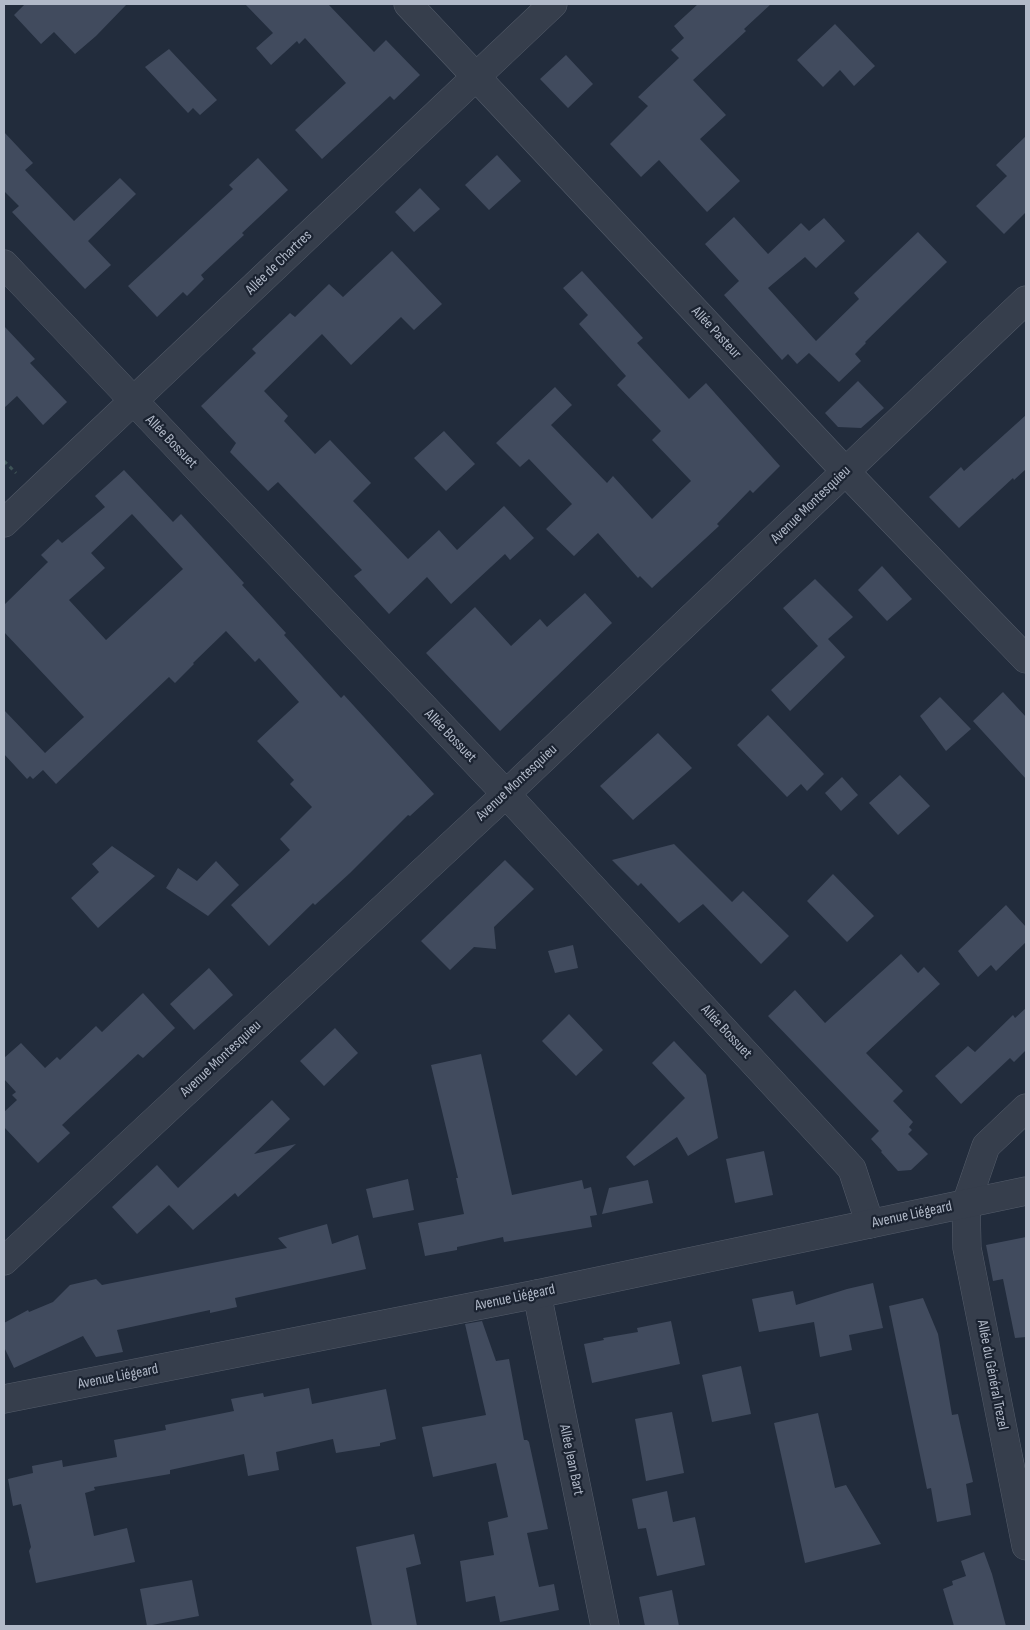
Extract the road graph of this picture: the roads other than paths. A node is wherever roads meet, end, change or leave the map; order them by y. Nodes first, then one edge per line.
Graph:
1 (408, 4) edge
2 (553, 4) edge
3 (476, 77) junction
4 (4, 264) edge
5 (1026, 300) edge
6 (133, 402) junction
7 (846, 472) junction
8 (4, 523) edge
9 (1026, 660) edge
10 (506, 794) junction
11 (1026, 1108) edge
12 (1026, 1191) edge
13 (966, 1204) junction
14 (870, 1224) junction
15 (4, 1261) edge
16 (537, 1294) junction
17 (4, 1400) edge
18 (1026, 1546) edge
19 (605, 1626) edge

1 - 3 street, Allée Pasteur
2 - 3 street, Allée de Chartres
3 - 6 street, Allée de Chartres
3 - 7 street, Allée Pasteur
4 - 6 street, Allée Bossuet
5 - 7 street, Avenue Montesquieu
6 - 8 street, Allée de Chartres
6 - 10 street, Allée Bossuet
7 - 9 street, Allée Pasteur
7 - 10 street, Avenue Montesquieu
10 - 14 street, Allée Bossuet
10 - 15 street, Avenue Montesquieu
11 - 13 street
12 - 13 street, Avenue Liégeard
13 - 14 street, Avenue Liégeard
13 - 18 street, Allée du Général Trezel
14 - 16 street, Avenue Liégeard
16 - 17 street, Avenue Liégeard
16 - 19 street, Allée Jean Bart

